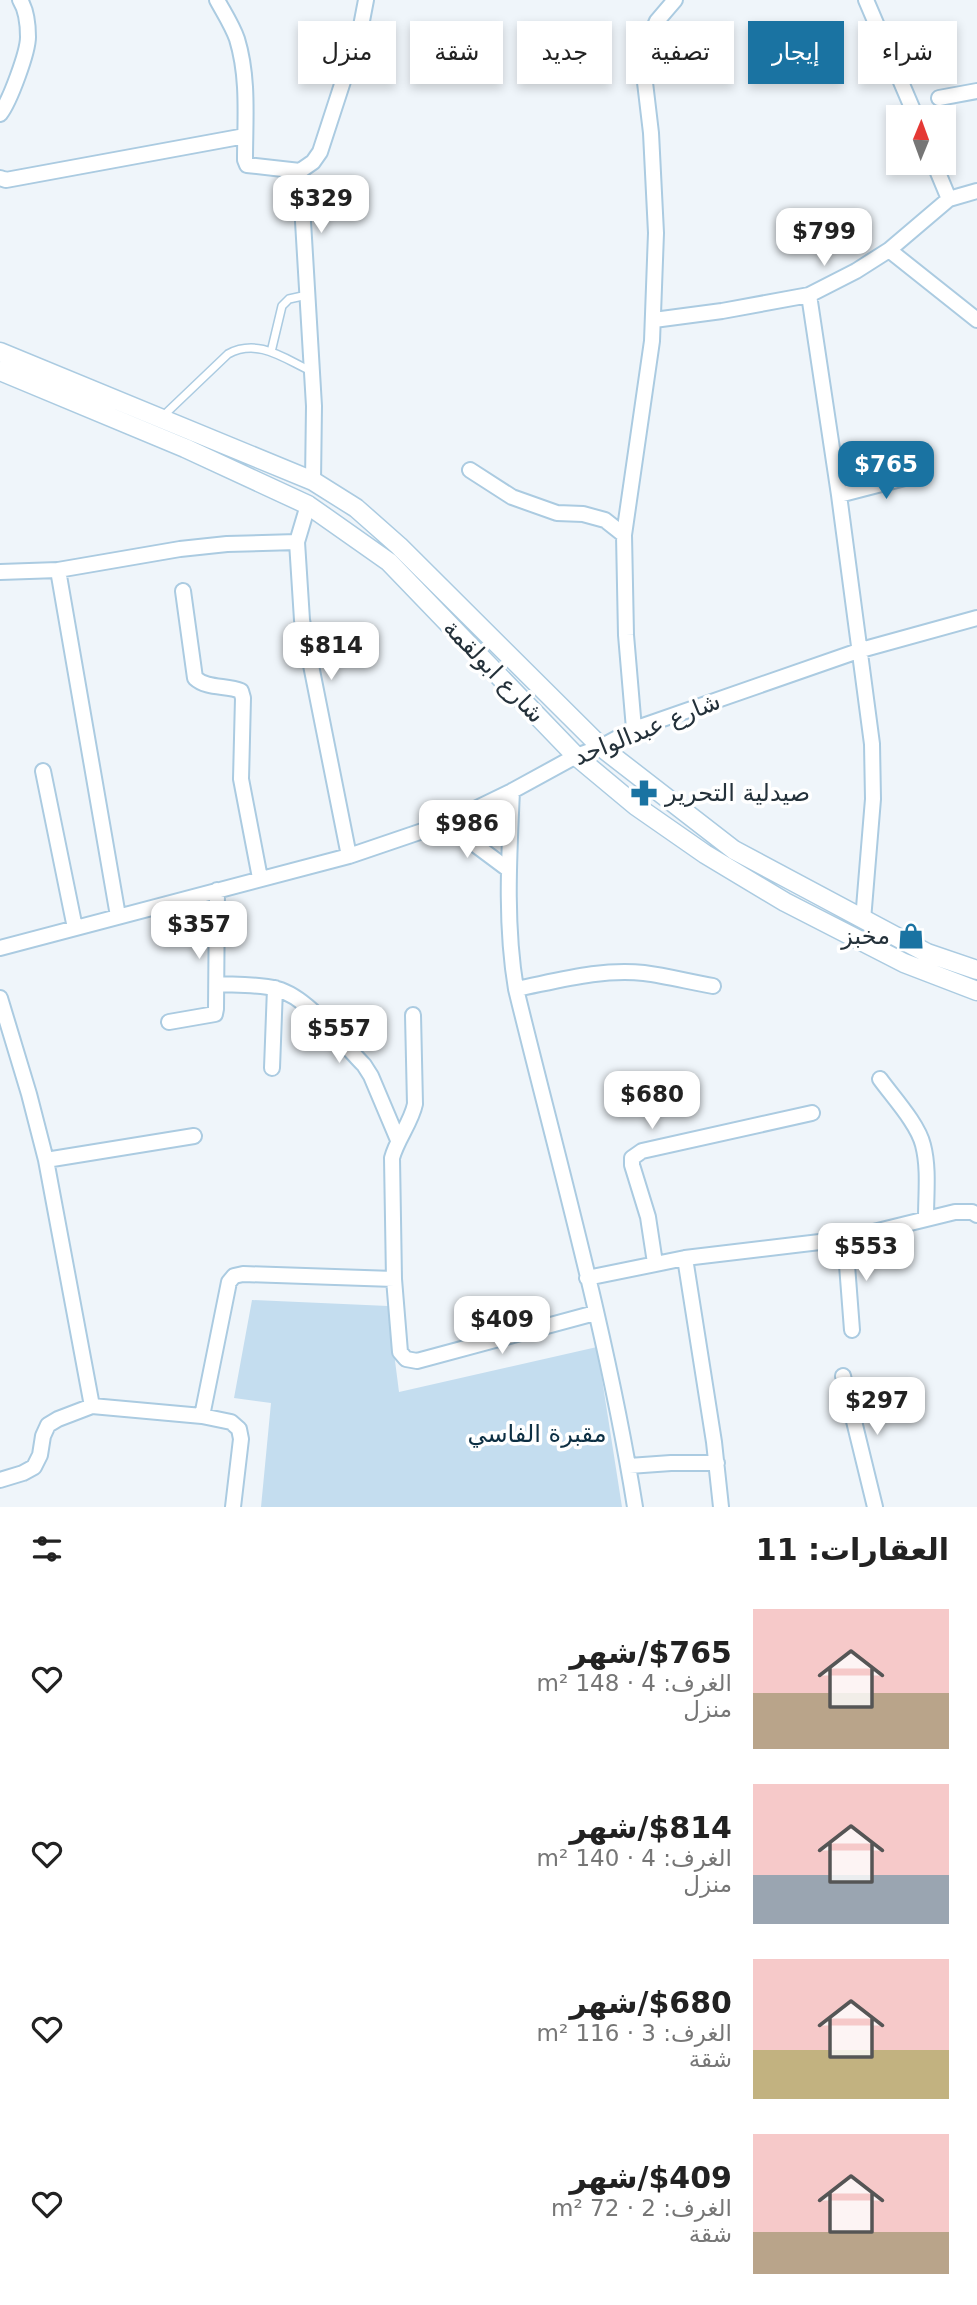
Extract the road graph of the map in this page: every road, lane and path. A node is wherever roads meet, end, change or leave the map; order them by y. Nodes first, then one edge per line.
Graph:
1 (20, 0) edge
2 (217, 0) edge
3 (366, 0) edge
4 (675, 0) edge
5 (866, 0) edge
6 (977, 91) edge
7 (939, 99) dead end
8 (910, 105) edge
9 (0, 114) edge
10 (245, 136) junction
11 (300, 171) junction
12 (939, 175) edge
13 (0, 178) edge
14 (977, 191) edge
15 (949, 199) junction
16 (889, 250) junction
17 (307, 295) junction
18 (809, 295) junction
19 (654, 320) junction
20 (977, 320) edge
21 (0, 352) edge
22 (271, 352) junction
23 (0, 371) edge
24 (312, 371) junction
25 (162, 418) junction
26 (470, 470) dead end
27 (924, 472) dead end
28 (313, 481) junction
29 (839, 495) junction
30 (307, 505) junction
31 (624, 535) junction
32 (297, 542) junction
33 (58, 570) junction
34 (0, 572) edge
35 (183, 591) dead end
36 (977, 618) edge
37 (861, 650) junction
38 (634, 729) junction
39 (601, 747) junction
40 (576, 756) junction
41 (43, 771) dead end
42 (512, 791) junction
43 (446, 823) junction
44 (349, 856) junction
45 (509, 870) junction
46 (260, 878) junction
47 (217, 890) junction
48 (118, 916) junction
49 (863, 920) junction
50 (75, 928) junction
51 (0, 947) edge
52 (977, 970) edge
53 (217, 984) junction
54 (713, 986) dead end
55 (275, 988) junction
56 (516, 989) junction
57 (977, 991) edge
58 (0, 998) edge
59 (413, 1015) dead end
60 (169, 1022) dead end
61 (272, 1068) dead end
62 (880, 1079) dead end
63 (812, 1113) dead end
64 (194, 1136) dead end
65 (398, 1140) junction
66 (46, 1160) junction
67 (977, 1215) edge
68 (926, 1217) junction
69 (845, 1239) junction
70 (685, 1258) junction
71 (655, 1264) junction
72 (587, 1278) junction
73 (394, 1279) junction
74 (595, 1312) junction
75 (852, 1329) dead end
76 (843, 1376) dead end
77 (92, 1406) junction
78 (202, 1416) junction
79 (717, 1463) junction
80 (629, 1466) junction
81 (0, 1480) edge
82 (233, 1507) edge
83 (635, 1507) edge
84 (721, 1507) edge
85 (875, 1507) edge

1 - 9 street
2 - 10 street
3 - 11 street
4 - 19 street
5 - 8 street
6 - 7 street
10 - 11 street
10 - 13 street
11 - 17 street
12 - 15 street
14 - 15 street
15 - 16 street
16 - 18 street
16 - 20 street
17 - 22 lane
17 - 24 street
18 - 19 street
18 - 29 street
19 - 31 street
21 - 25 street, شارع ابولقمة
22 - 24 lane
22 - 25 lane
23 - 30 street, شارع ابولقمة
24 - 28 street
25 - 28 street, شارع ابولقمة
26 - 31 street
27 - 29 street
28 - 39 street, شارع ابولقمة
29 - 37 street
30 - 32 street
30 - 40 street, شارع ابولقمة
31 - 38 street
32 - 33 street
32 - 44 street
33 - 34 street
33 - 48 street
35 - 46 street
36 - 37 street, شارع عبدالواحد
37 - 38 street, شارع عبدالواحد
37 - 49 street
38 - 39 street, شارع عبدالواحد
39 - 40 street, شارع عبدالواحد
39 - 49 street, شارع ابولقمة
40 - 42 street, شارع عبدالواحد
40 - 57 street, شارع ابولقمة
41 - 50 street
42 - 43 street, شارع عبدالواحد
42 - 45 street
43 - 44 street, شارع عبدالواحد
43 - 45 street
44 - 46 street, شارع عبدالواحد
45 - 56 street
46 - 47 street, شارع عبدالواحد
47 - 48 street, شارع عبدالواحد
47 - 53 street
48 - 50 street, شارع عبدالواحد
49 - 52 street, شارع ابولقمة
50 - 51 street, شارع عبدالواحد
53 - 55 street
53 - 60 street
54 - 56 street
55 - 61 street
55 - 65 street
56 - 72 street
58 - 66 street
59 - 65 street
62 - 68 street
63 - 71 street
64 - 66 street
65 - 73 street
66 - 77 street
67 - 68 street
68 - 69 street
69 - 70 street
69 - 75 street
70 - 71 street
70 - 79 street
71 - 72 street
72 - 74 street
73 - 74 street
73 - 78 street
74 - 80 street
76 - 85 street
77 - 78 street
77 - 81 street
78 - 82 street
79 - 80 street
79 - 84 street
80 - 83 street

